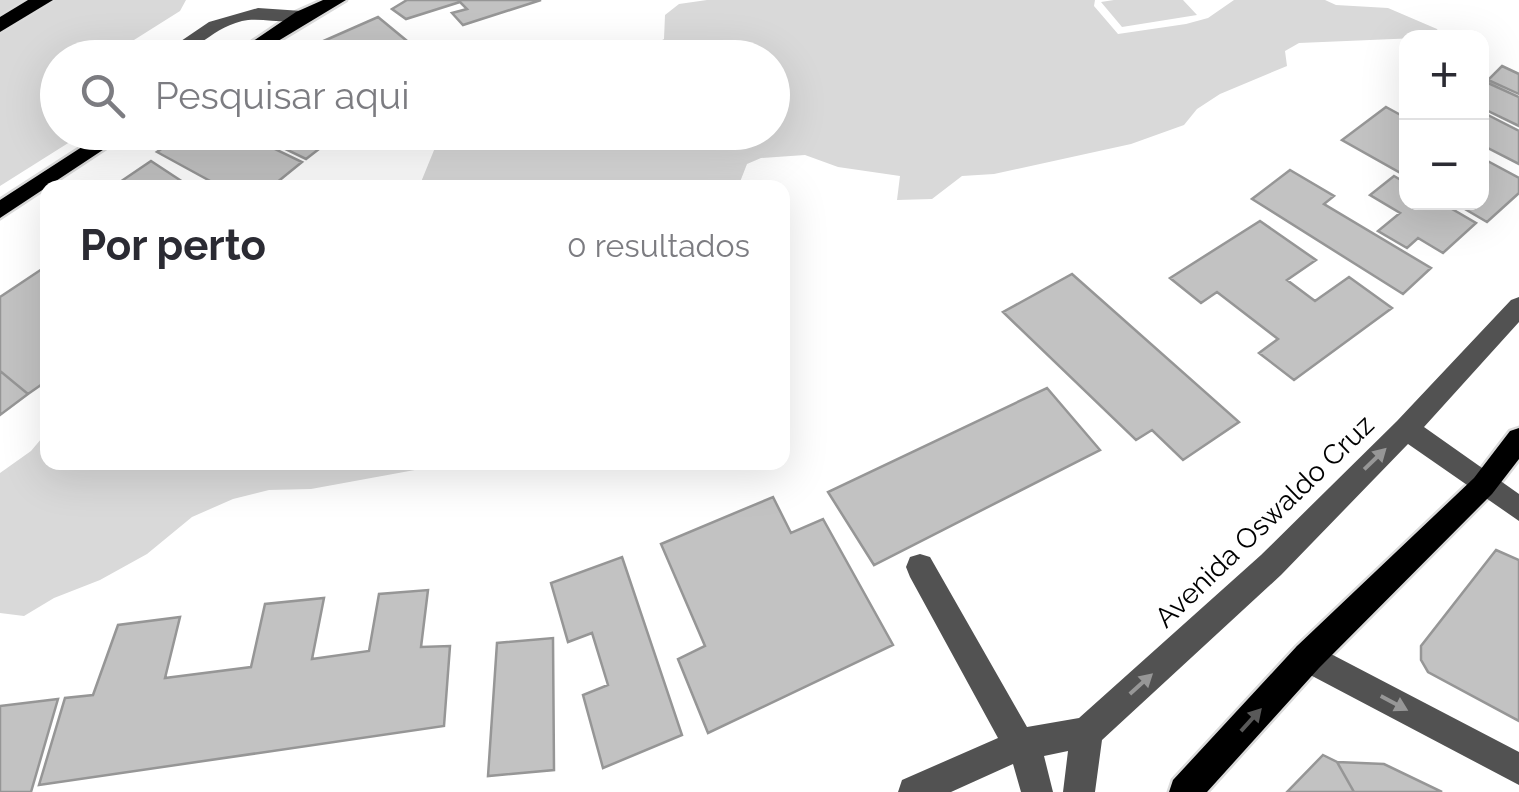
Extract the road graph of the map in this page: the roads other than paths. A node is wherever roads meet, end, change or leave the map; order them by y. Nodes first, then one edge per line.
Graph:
1 (44, 0) edge
2 (338, 0) edge
3 (302, 16) junction
4 (0, 26) edge
5 (193, 40) edge
6 (265, 40) edge
7 (86, 150) edge
8 (43, 180) edge
9 (40, 182) edge
10 (0, 210) edge
11 (1519, 306) edge
12 (1406, 429) junction
13 (1519, 439) edge
14 (1483, 486) junction
15 (1519, 509) edge
16 (920, 567) dead end
17 (1308, 658) junction
18 (1087, 732) junction
19 (1019, 745) junction
20 (1519, 769) edge
21 (914, 792) edge
22 (1037, 792) edge
23 (1079, 792) edge
24 (1186, 792) edge

1 - 4 highway
2 - 3 main road
3 - 5 street
3 - 6 main road
7 - 8 main road
9 - 10 main road
11 - 12 street, Avenida Oswaldo Cruz
12 - 14 street
18 -> 12 street, Avenida Oswaldo Cruz
13 - 14 main road
14 - 15 street
14 - 17 main road
16 - 19 street
17 -> 20 street
24 -> 17 main road
18 - 19 street
18 - 23 street
19 - 21 street
19 - 22 street

